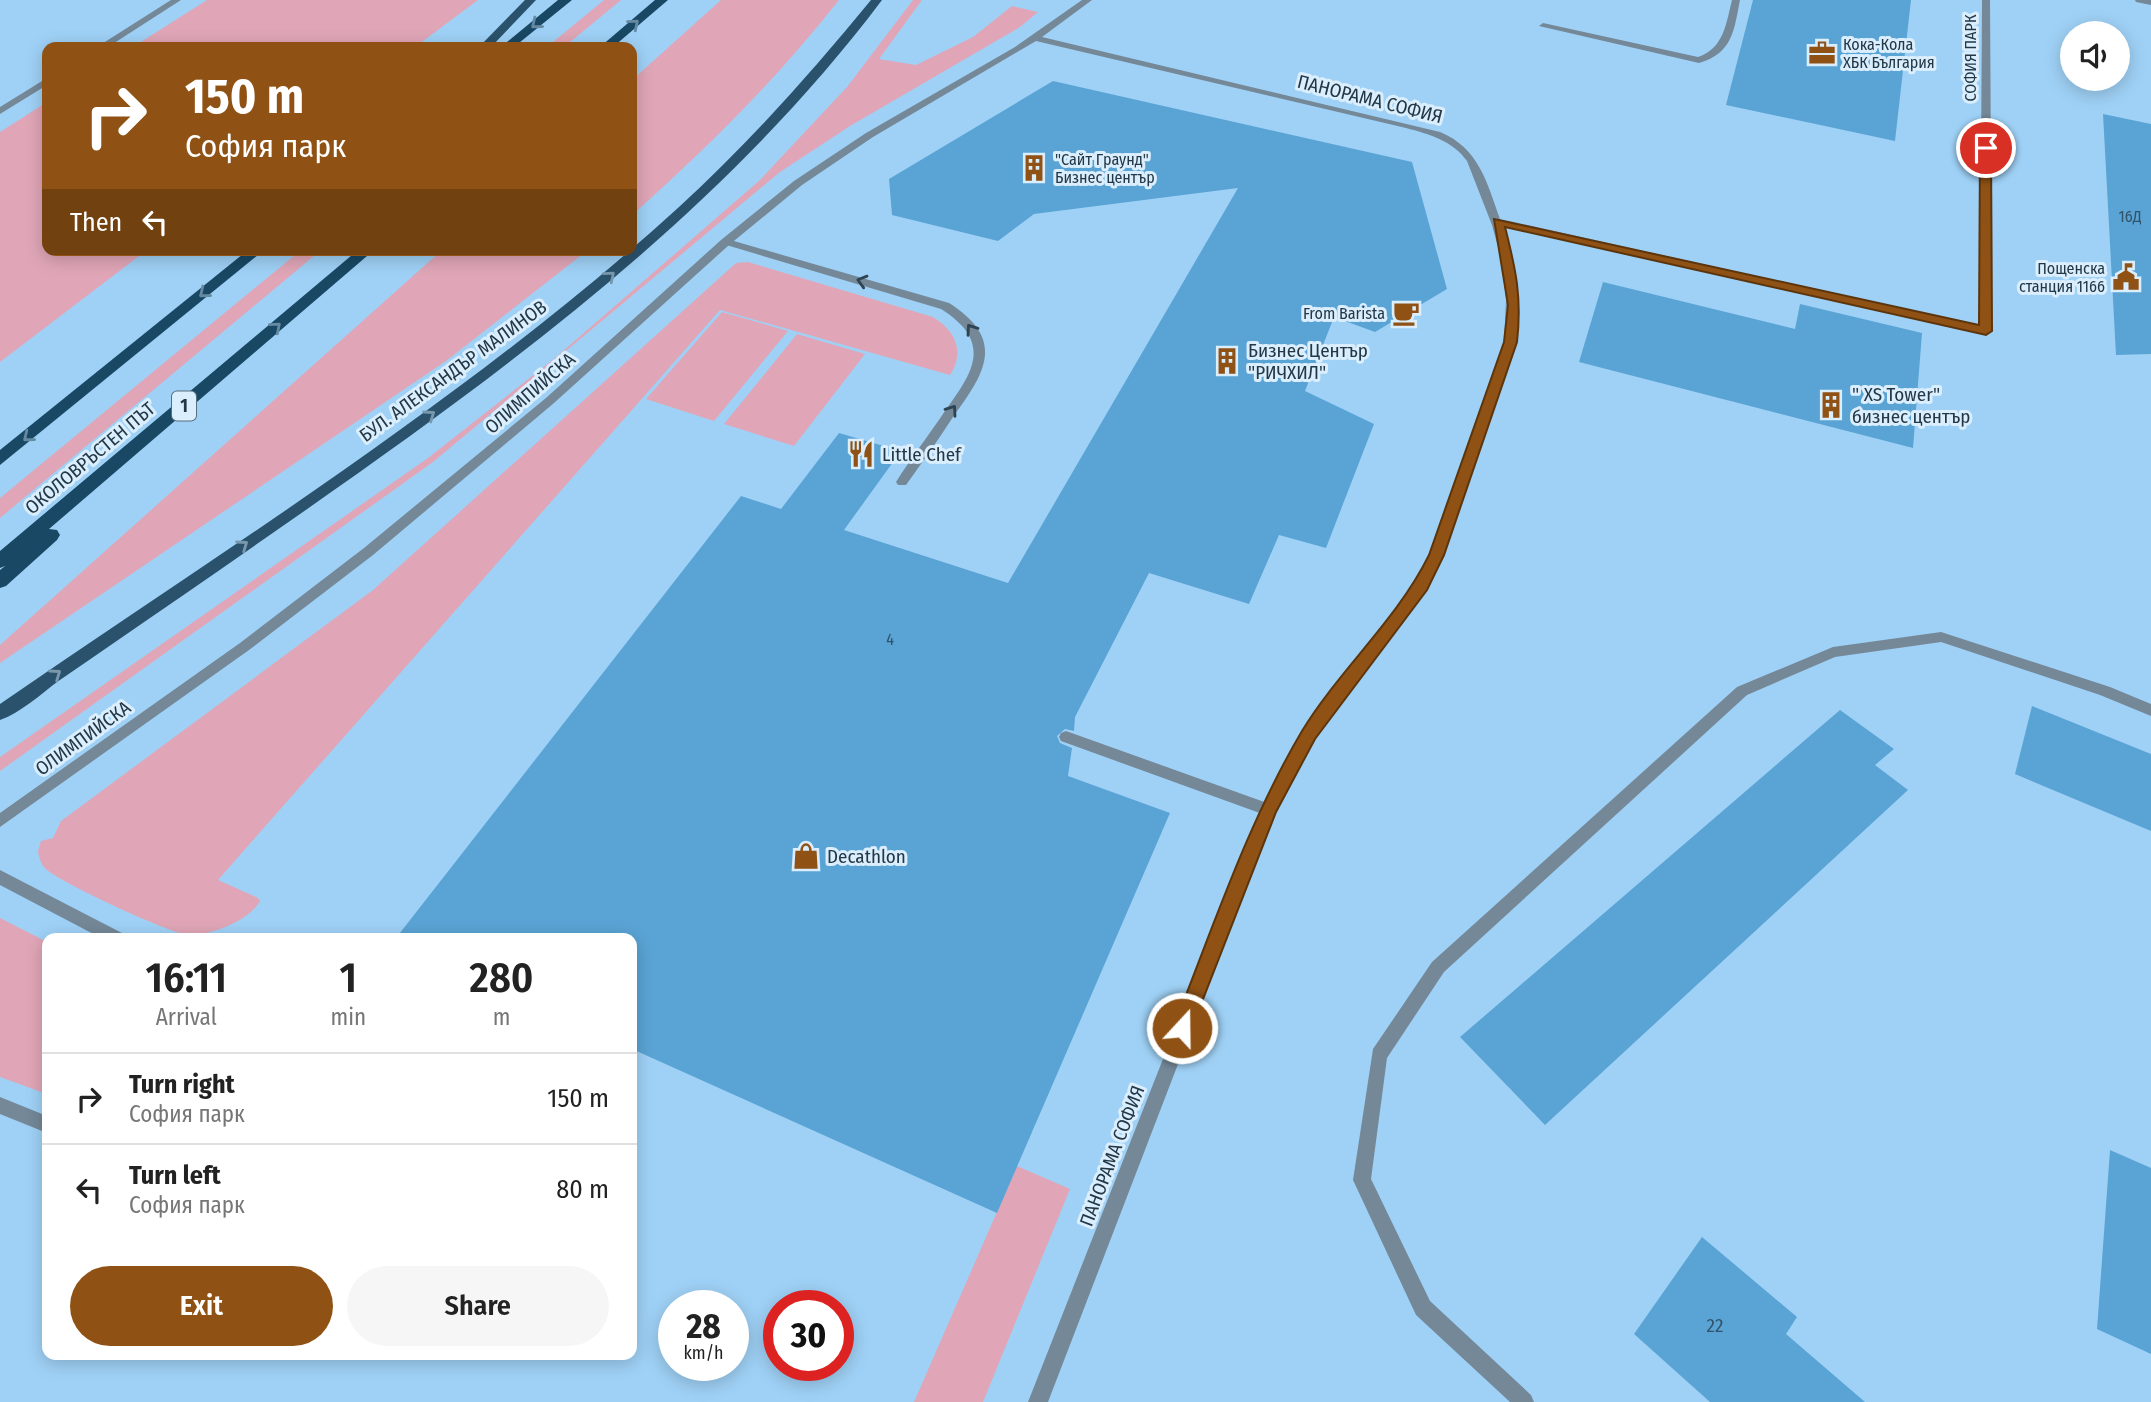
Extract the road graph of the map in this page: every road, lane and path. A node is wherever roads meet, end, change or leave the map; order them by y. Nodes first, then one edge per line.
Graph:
1 (177, 0) edge
2 (531, 0) edge
3 (566, 0) edge
4 (662, 0) edge
5 (877, 0) edge
6 (1088, 0) edge
7 (1737, 0) edge
8 (1986, 0) edge
9 (2138, 0) edge
10 (2151, 2) edge
11 (1543, 26) dead end
12 (1034, 38) junction
13 (110, 42) edge
14 (490, 42) edge
15 (513, 42) edge
16 (612, 42) edge
17 (42, 84) edge
18 (0, 111) edge
19 (1498, 222) junction
20 (727, 242) junction
21 (637, 253) edge
22 (250, 256) edge
23 (360, 256) edge
24 (633, 256) edge
25 (246, 354) junction
26 (0, 459) edge
27 (902, 482) dead end
28 (0, 561) edge
29 (0, 581) edge
30 (2151, 710) edge
31 (0, 713) edge
32 (1066, 737) dead end
33 (1268, 810) junction
34 (0, 821) edge
35 (0, 877) edge
36 (106, 933) edge
37 (0, 1105) edge
38 (42, 1123) edge
39 (1038, 1402) edge
40 (1524, 1402) edge

1 - 13 street
2 - 14 main road
3 -> 15 highway
16 -> 4 highway
21 -> 5 main road, БУЛ. АЛЕКСАНДЪР МАЛИНОВ
6 - 12 street, ОЛИМПИЙСКА
7 - 11 street
8 - 19 street, СОФИЯ ПАРК
9 - 10 street
12 - 19 street, ПАНОРАМА СОФИЯ
12 - 20 street, ОЛИМПИЙСКА
17 - 18 street
19 - 33 street, ПАНОРАМА СОФИЯ
27 -> 20 street
20 - 34 street, ОЛИМПИЙСКА
22 -> 26 highway
25 -> 23 highway, ОКОЛОВРЪСТЕН ПЪТ / 1
31 -> 24 main road, БУЛ. АЛЕКСАНДЪР МАЛИНОВ
25 - 28 highway, ОКОЛОВРЪСТЕН ПЪТ / 1
25 - 29 highway
30 - 40 street
32 - 33 street
33 - 39 street, ПАНОРАМА СОФИЯ
35 - 36 street
37 - 38 street

